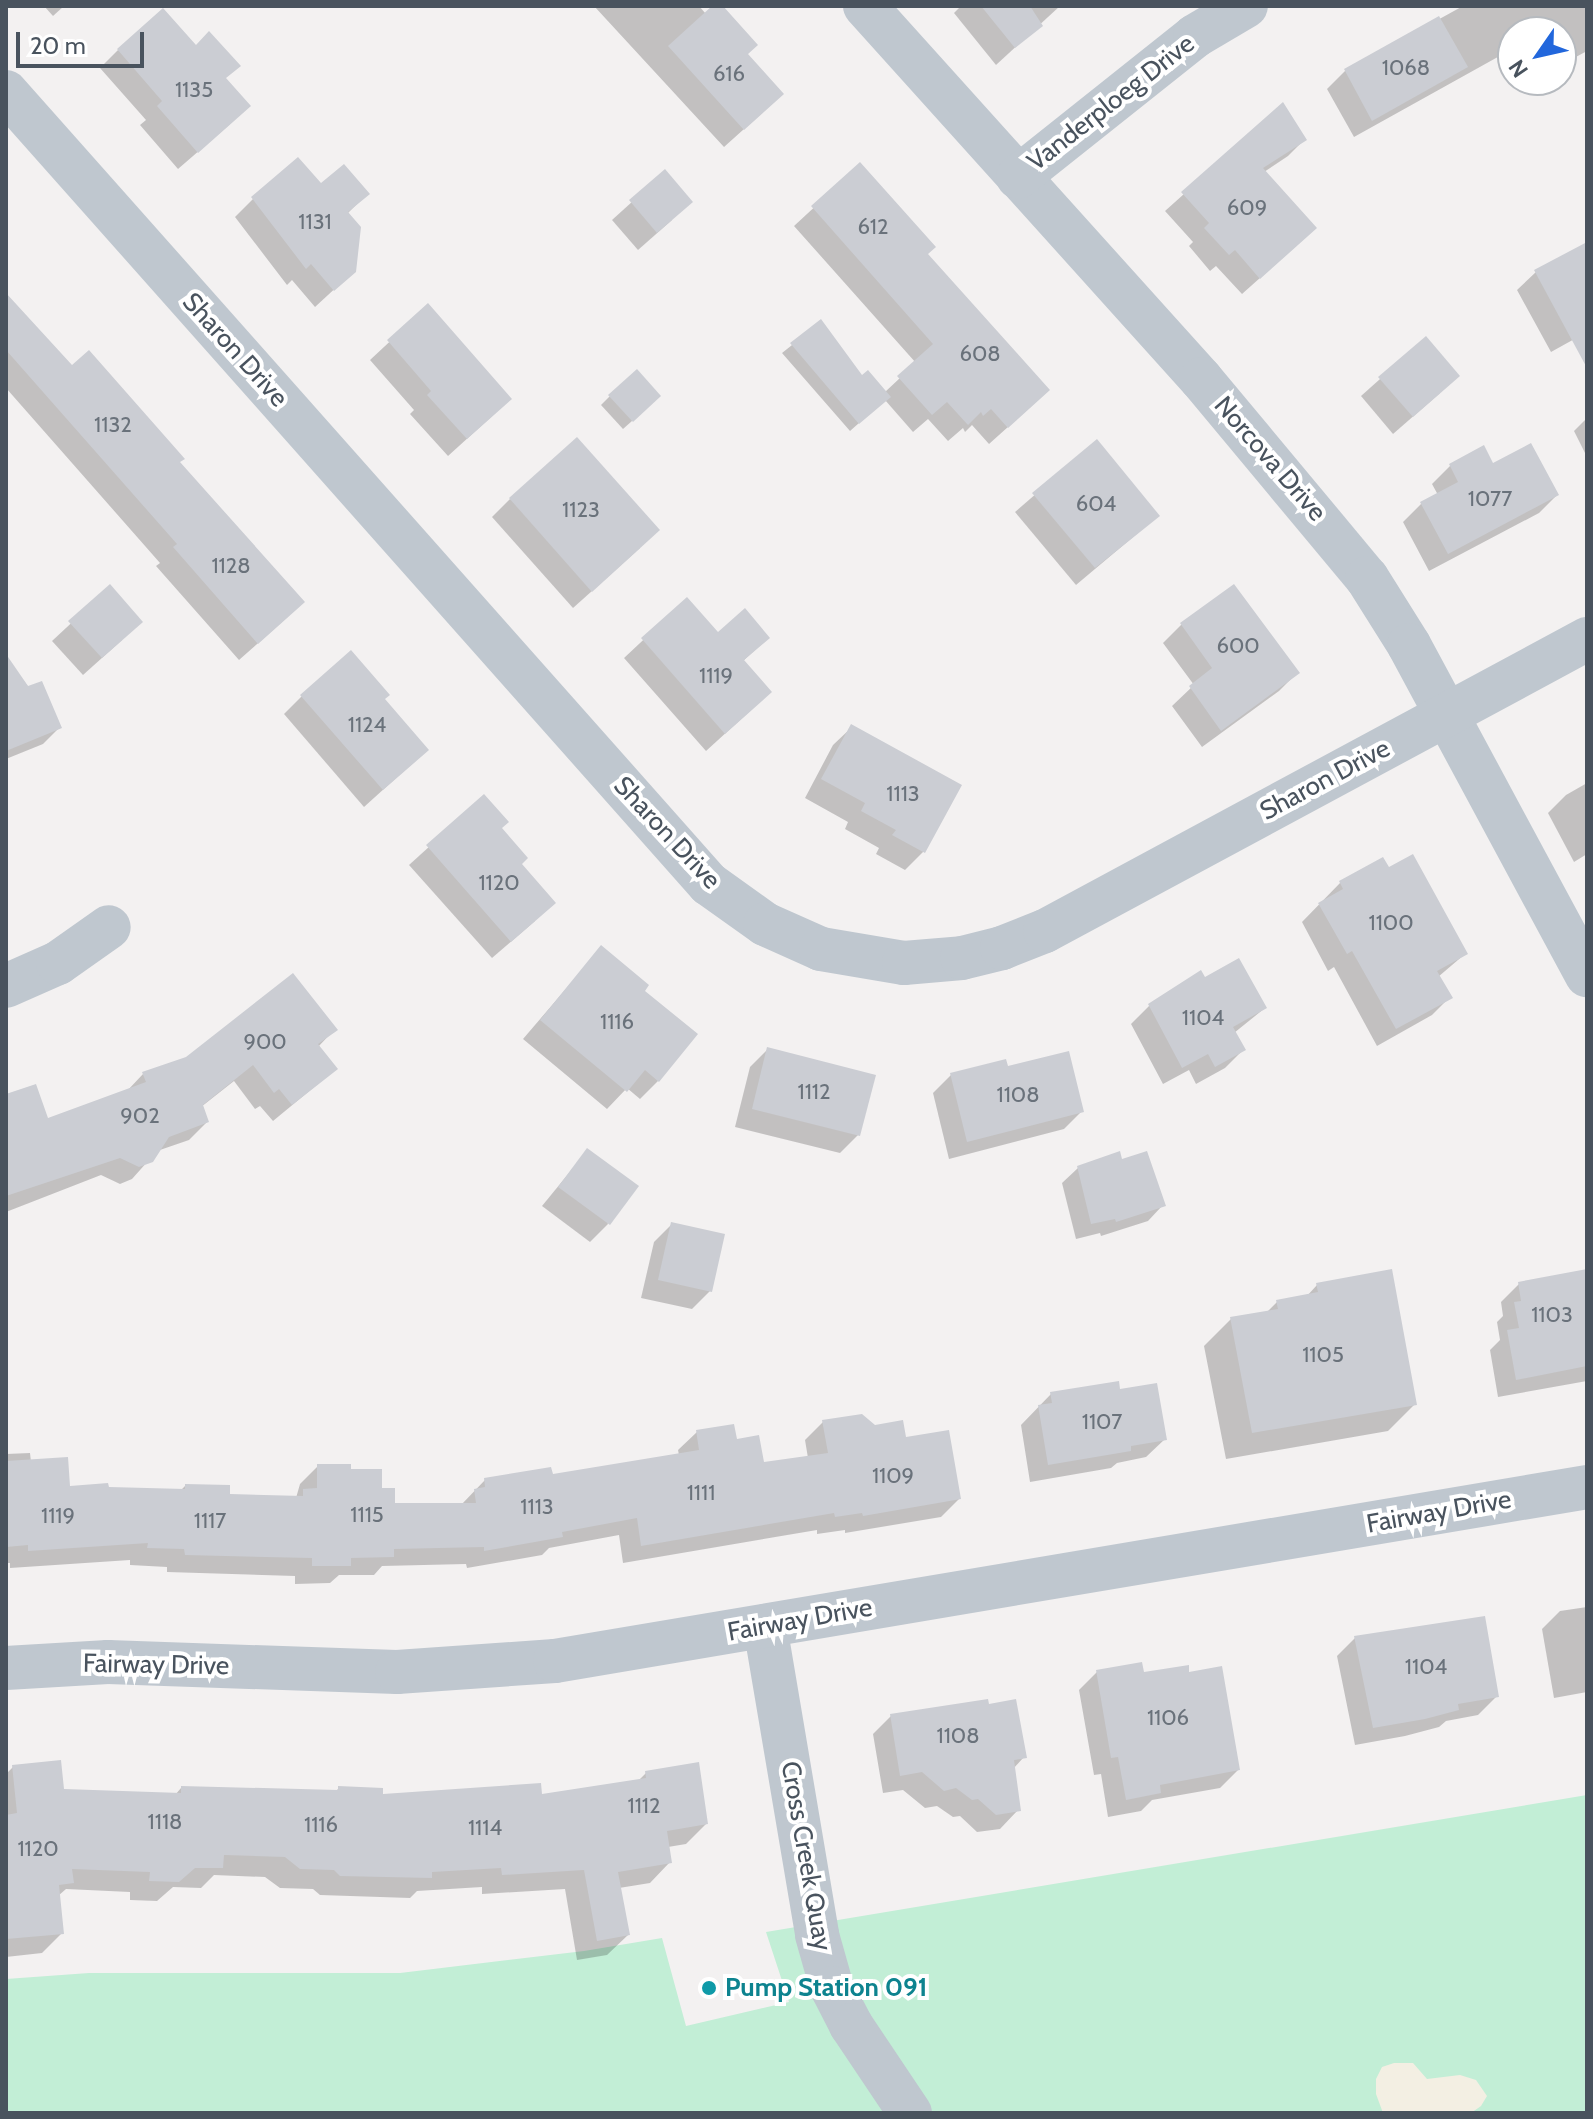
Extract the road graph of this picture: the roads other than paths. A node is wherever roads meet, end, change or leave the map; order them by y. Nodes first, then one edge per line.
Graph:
1 (865, 6) edge
2 (1246, 6) edge
3 (6, 92) edge
4 (1018, 177) junction
5 (1587, 639) edge
6 (1447, 714) junction
7 (109, 927) dead end
8 (1587, 975) edge
9 (6, 986) edge
10 (1587, 1487) edge
11 (765, 1626) junction
12 (6, 1668) edge
13 (910, 2113) edge

1 - 4 street, Norcova Drive
2 - 4 street, Vanderploeg Drive
3 - 6 street, Sharon Drive
4 - 6 street, Norcova Drive
5 - 6 street, Sharon Drive
6 - 8 street, Norcova Drive
7 - 9 street
10 - 11 street, Fairway Drive
11 - 12 street, Fairway Drive
11 - 13 street, Cross Creek Quay

